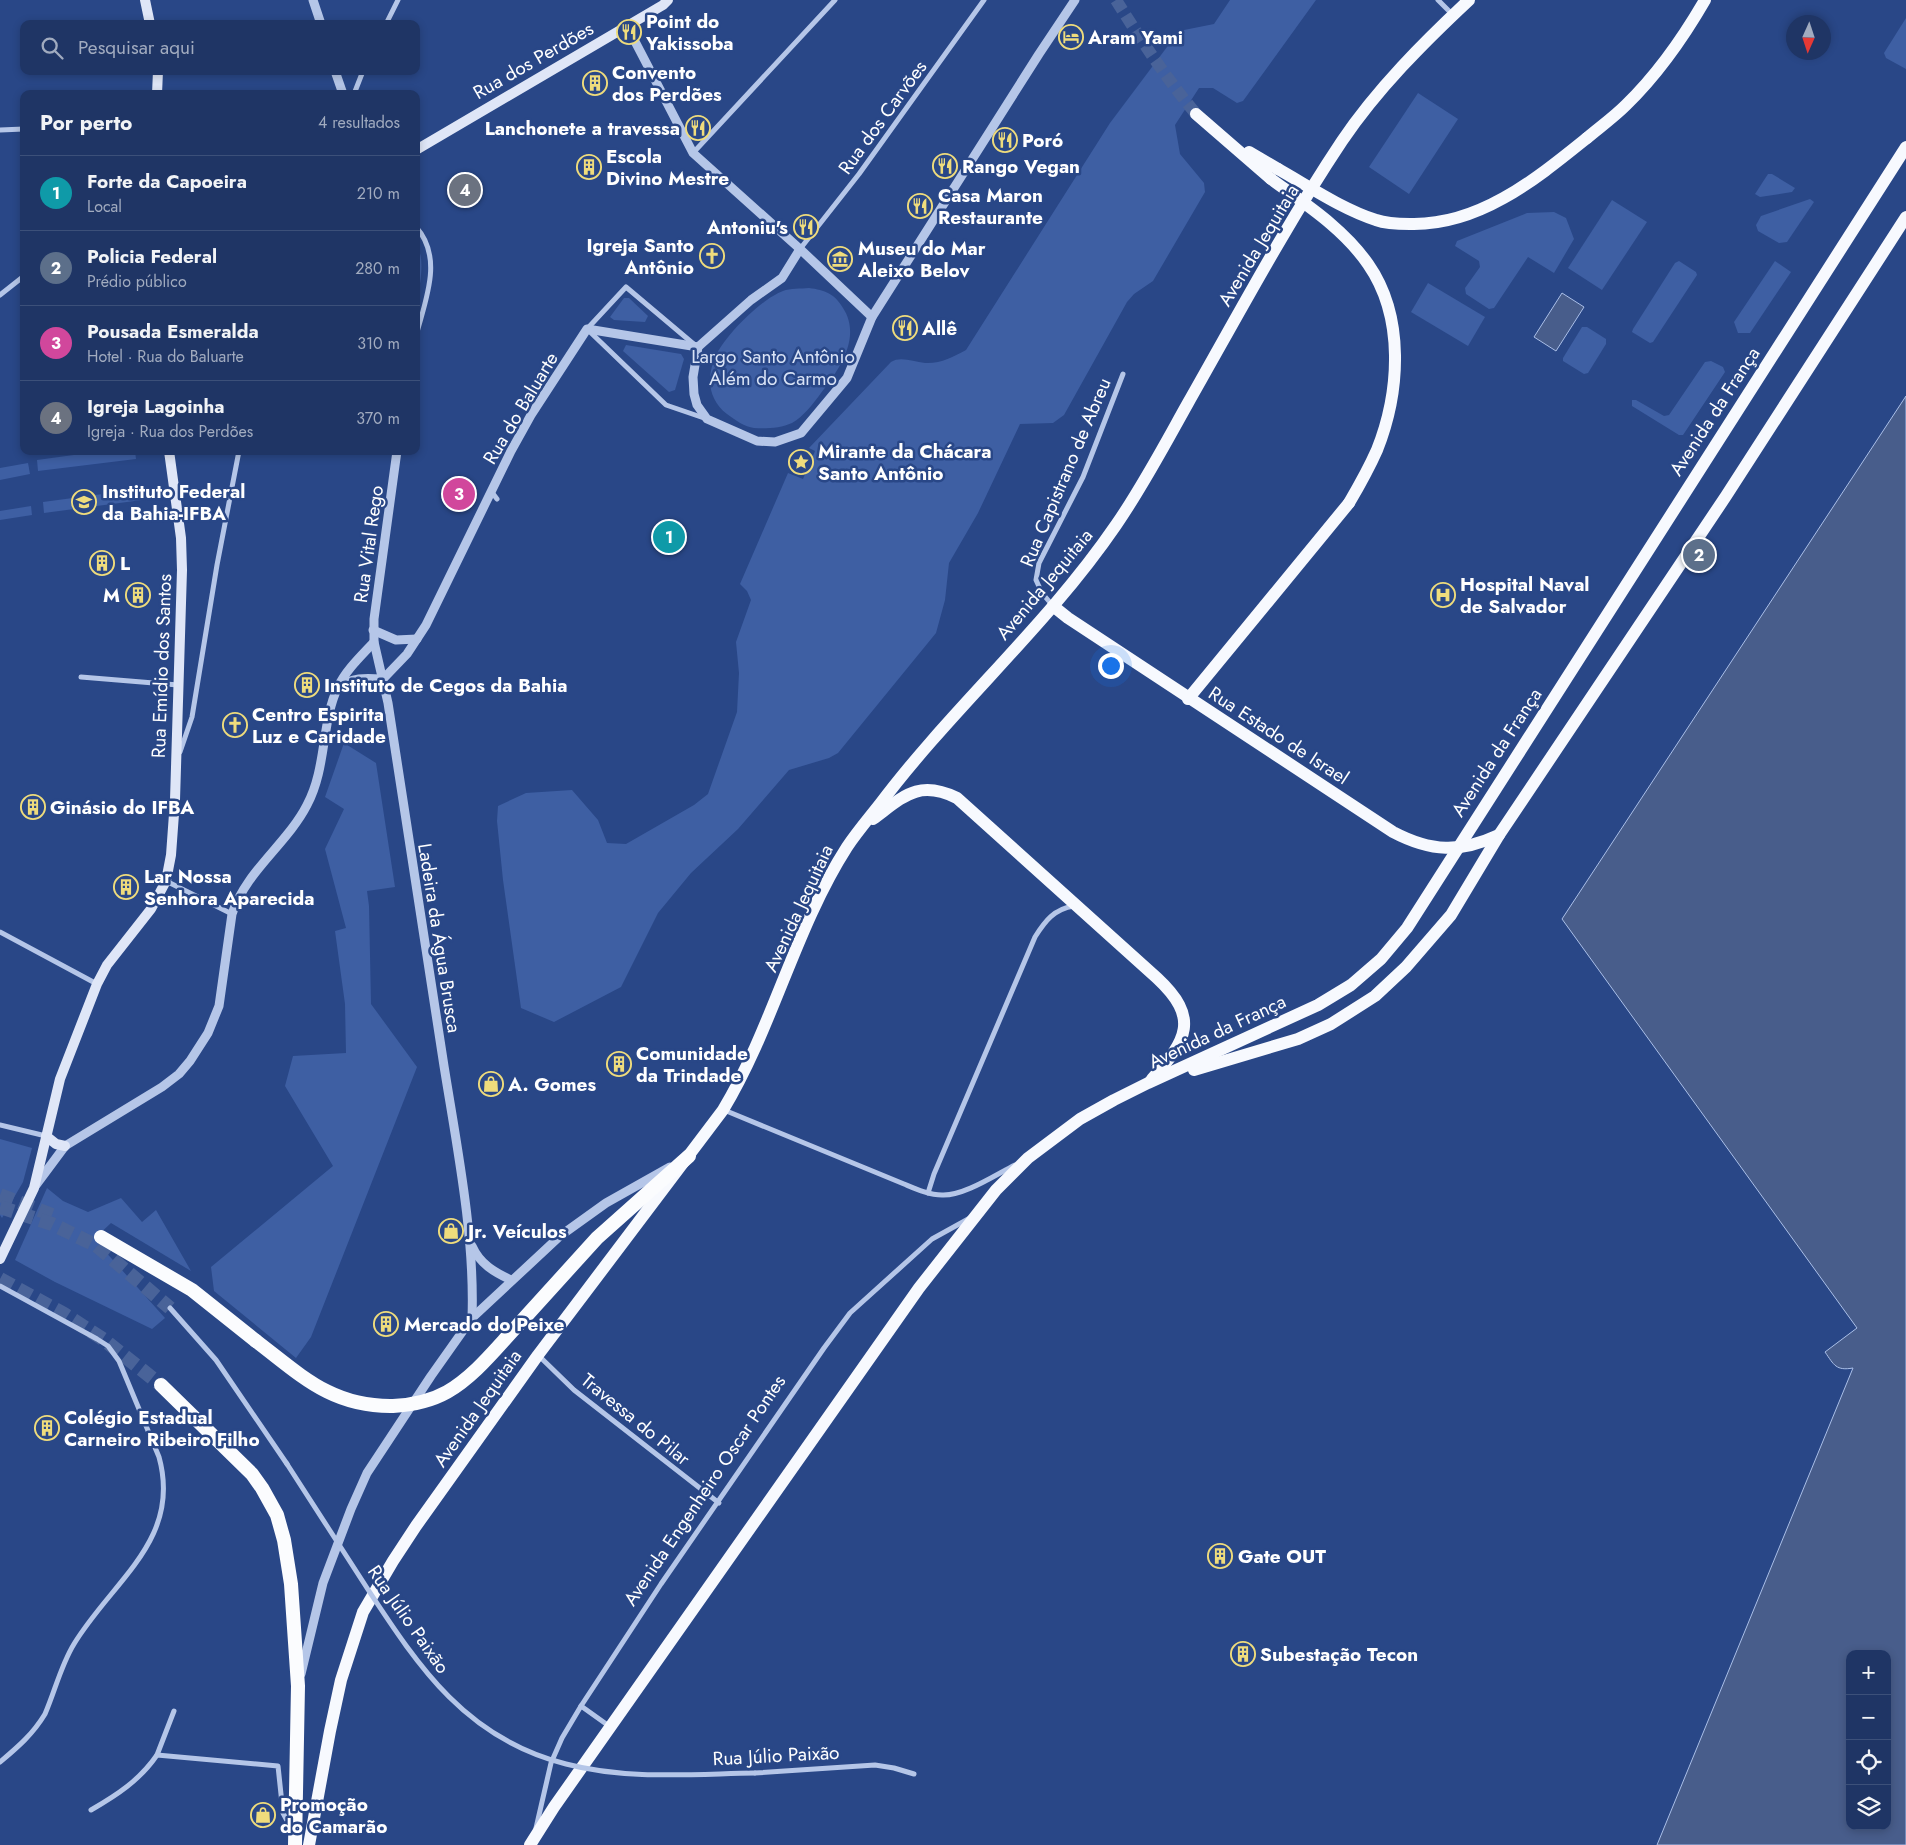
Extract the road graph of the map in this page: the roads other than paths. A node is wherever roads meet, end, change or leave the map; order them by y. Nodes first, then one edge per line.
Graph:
1 (145, 0) edge
2 (314, 0) edge
3 (398, 0) edge
4 (668, 0) edge
5 (835, 0) edge
6 (984, 0) edge
7 (1075, 0) edge
8 (1438, 0) edge
9 (1469, 0) edge
10 (1706, 0) edge
11 (1453, 15) junction
12 (149, 20) edge
13 (320, 20) edge
14 (388, 20) edge
15 (627, 26) junction
16 (158, 75) edge
17 (337, 75) edge
18 (361, 75) edge
19 (157, 90) edge
20 (341, 90) edge
21 (356, 90) edge
22 (1196, 114) tunnel mouth
23 (20, 129) edge
24 (0, 130) edge
25 (1906, 147) edge
26 (420, 148) edge
27 (693, 153) junction
28 (1275, 174) junction
29 (1906, 216) edge
30 (420, 232) edge
31 (800, 249) junction
32 (20, 279) edge
33 (0, 295) edge
34 (872, 317) junction
35 (420, 321) edge
36 (587, 329) junction
37 (698, 347) junction
38 (1123, 374) dead end
39 (707, 419) junction
40 (170, 455) edge
41 (238, 455) edge
42 (396, 455) edge
43 (491, 491) junction
44 (497, 499) dead end
45 (1053, 606) junction
46 (373, 630) junction
47 (417, 640) junction
48 (374, 642) junction
49 (81, 677) dead end
50 (383, 679) junction
51 (179, 685) junction
52 (337, 688) junction
53 (1188, 699) junction
54 (176, 764) junction
55 (861, 828) junction
56 (1499, 835) junction
57 (1458, 848) junction
58 (166, 882) junction
59 (1075, 906) junction
60 (232, 914) junction
61 (0, 932) edge
62 (97, 984) junction
63 (1148, 1083) junction
64 (723, 1110) junction
65 (0, 1125) edge
66 (46, 1136) junction
67 (65, 1146) junction
68 (689, 1156) junction
69 (1028, 1158) junction
70 (34, 1188) junction
71 (928, 1193) junction
72 (975, 1216) junction
73 (101, 1237) dead end
74 (469, 1239) junction
75 (0, 1260) edge
76 (511, 1280) junction
77 (0, 1286) edge
78 (170, 1308) tunnel mouth
79 (472, 1318) junction
80 (538, 1355) junction
81 (161, 1385) tunnel mouth
82 (719, 1502) junction
83 (298, 1686) junction
84 (581, 1706) junction
85 (174, 1711) dead end
86 (611, 1727) junction
87 (157, 1755) junction
88 (0, 1762) edge
89 (914, 1774) dead end
90 (91, 1810) dead end
91 (295, 1840) edge
92 (532, 1841) edge
93 (309, 1845) edge

1 - 12 main road
2 - 13 street
3 - 14 street
4 - 15 main road, Rua dos Perdões
5 - 27 street
6 - 31 street, Rua dos Carvões
7 - 34 street
8 - 11 street
9 - 11 main road, Avenida Jequitaia
10 - 28 main road, bridge
11 - 45 main road, Avenida Jequitaia
15 - 26 main road, Rua dos Perdões
15 - 27 street
16 - 19 main road
17 - 20 street
18 - 21 street
22 - 28 main road
23 - 24 street
25 - 57 main road, Avenida da França
27 - 31 street
28 - 53 main road, bridge
29 - 56 main road, Avenida da França
30 - 35 street
31 - 34 street
31 - 37 street
32 - 33 street
34 - 39 street
36 - 37 street
36 - 37 street
36 - 39 street
36 - 43 street, Rua do Baluarte
37 - 39 street
38 - 45 street, Rua Capistrano de Abreu
40 - 51 main road, Rua Emídio dos Santos
41 - 54 street
42 - 46 street, Rua Vital Rego
43 - 44 street
43 - 47 street, Rua do Baluarte
45 - 53 main road, Rua Estado de Israel
45 - 55 main road, Avenida Jequitaia
46 - 47 street
46 - 48 street, Rua Vital Rego
47 - 50 street, Rua do Baluarte
48 - 50 street, Ladeira da Água Brusca
48 - 52 street
49 - 51 street
50 - 52 street
50 - 74 street, Ladeira da Água Brusca
51 - 54 main road, Rua Emídio dos Santos
52 - 60 street
53 - 57 main road, Rua Estado de Israel
54 - 58 main road, Rua Emídio dos Santos
55 - 59 main road
55 - 64 main road, Avenida Jequitaia
56 - 57 main road, Rua Estado de Israel
56 - 63 main road, Avenida da França
57 - 63 main road, Avenida da França
58 - 60 street
58 - 62 main road, Rua Emídio dos Santos
59 - 63 main road
59 - 71 street
60 - 67 street
61 - 62 street
62 - 66 main road, Rua Emídio dos Santos
63 - 69 main road, Avenida Engenheiro Oscar Pontes
64 - 68 main road, Avenida Jequitaia
64 - 71 street
65 - 66 street
66 - 67 main road
66 - 70 main road, Rua Emídio dos Santos
67 - 70 street
68 - 73 highway, bridge
68 - 76 street
68 - 80 main road, Avenida Jequitaia
69 - 71 street
69 - 72 main road, Avenida Engenheiro Oscar Pontes
70 - 75 main road, Rua Emídio dos Santos
72 - 82 street, Avenida Engenheiro Oscar Pontes
72 - 86 main road, Avenida Engenheiro Oscar Pontes
74 - 76 street, Ladeira da Água Brusca
74 - 79 street, Ladeira da Água Brusca
76 - 79 street
77 - 88 street
78 - 89 street, Rua Júlio Paixão, bridge
79 - 83 street
80 - 82 street, Travessa do Pilar
80 - 93 main road, Avenida Jequitaia
81 - 83 highway
82 - 84 street, Avenida Engenheiro Oscar Pontes
83 - 91 highway
84 - 86 street
84 - 92 street, Avenida Engenheiro Oscar Pontes
85 - 87 street
86 - 92 main road, Avenida Engenheiro Oscar Pontes
87 - 90 street
87 - 91 street

